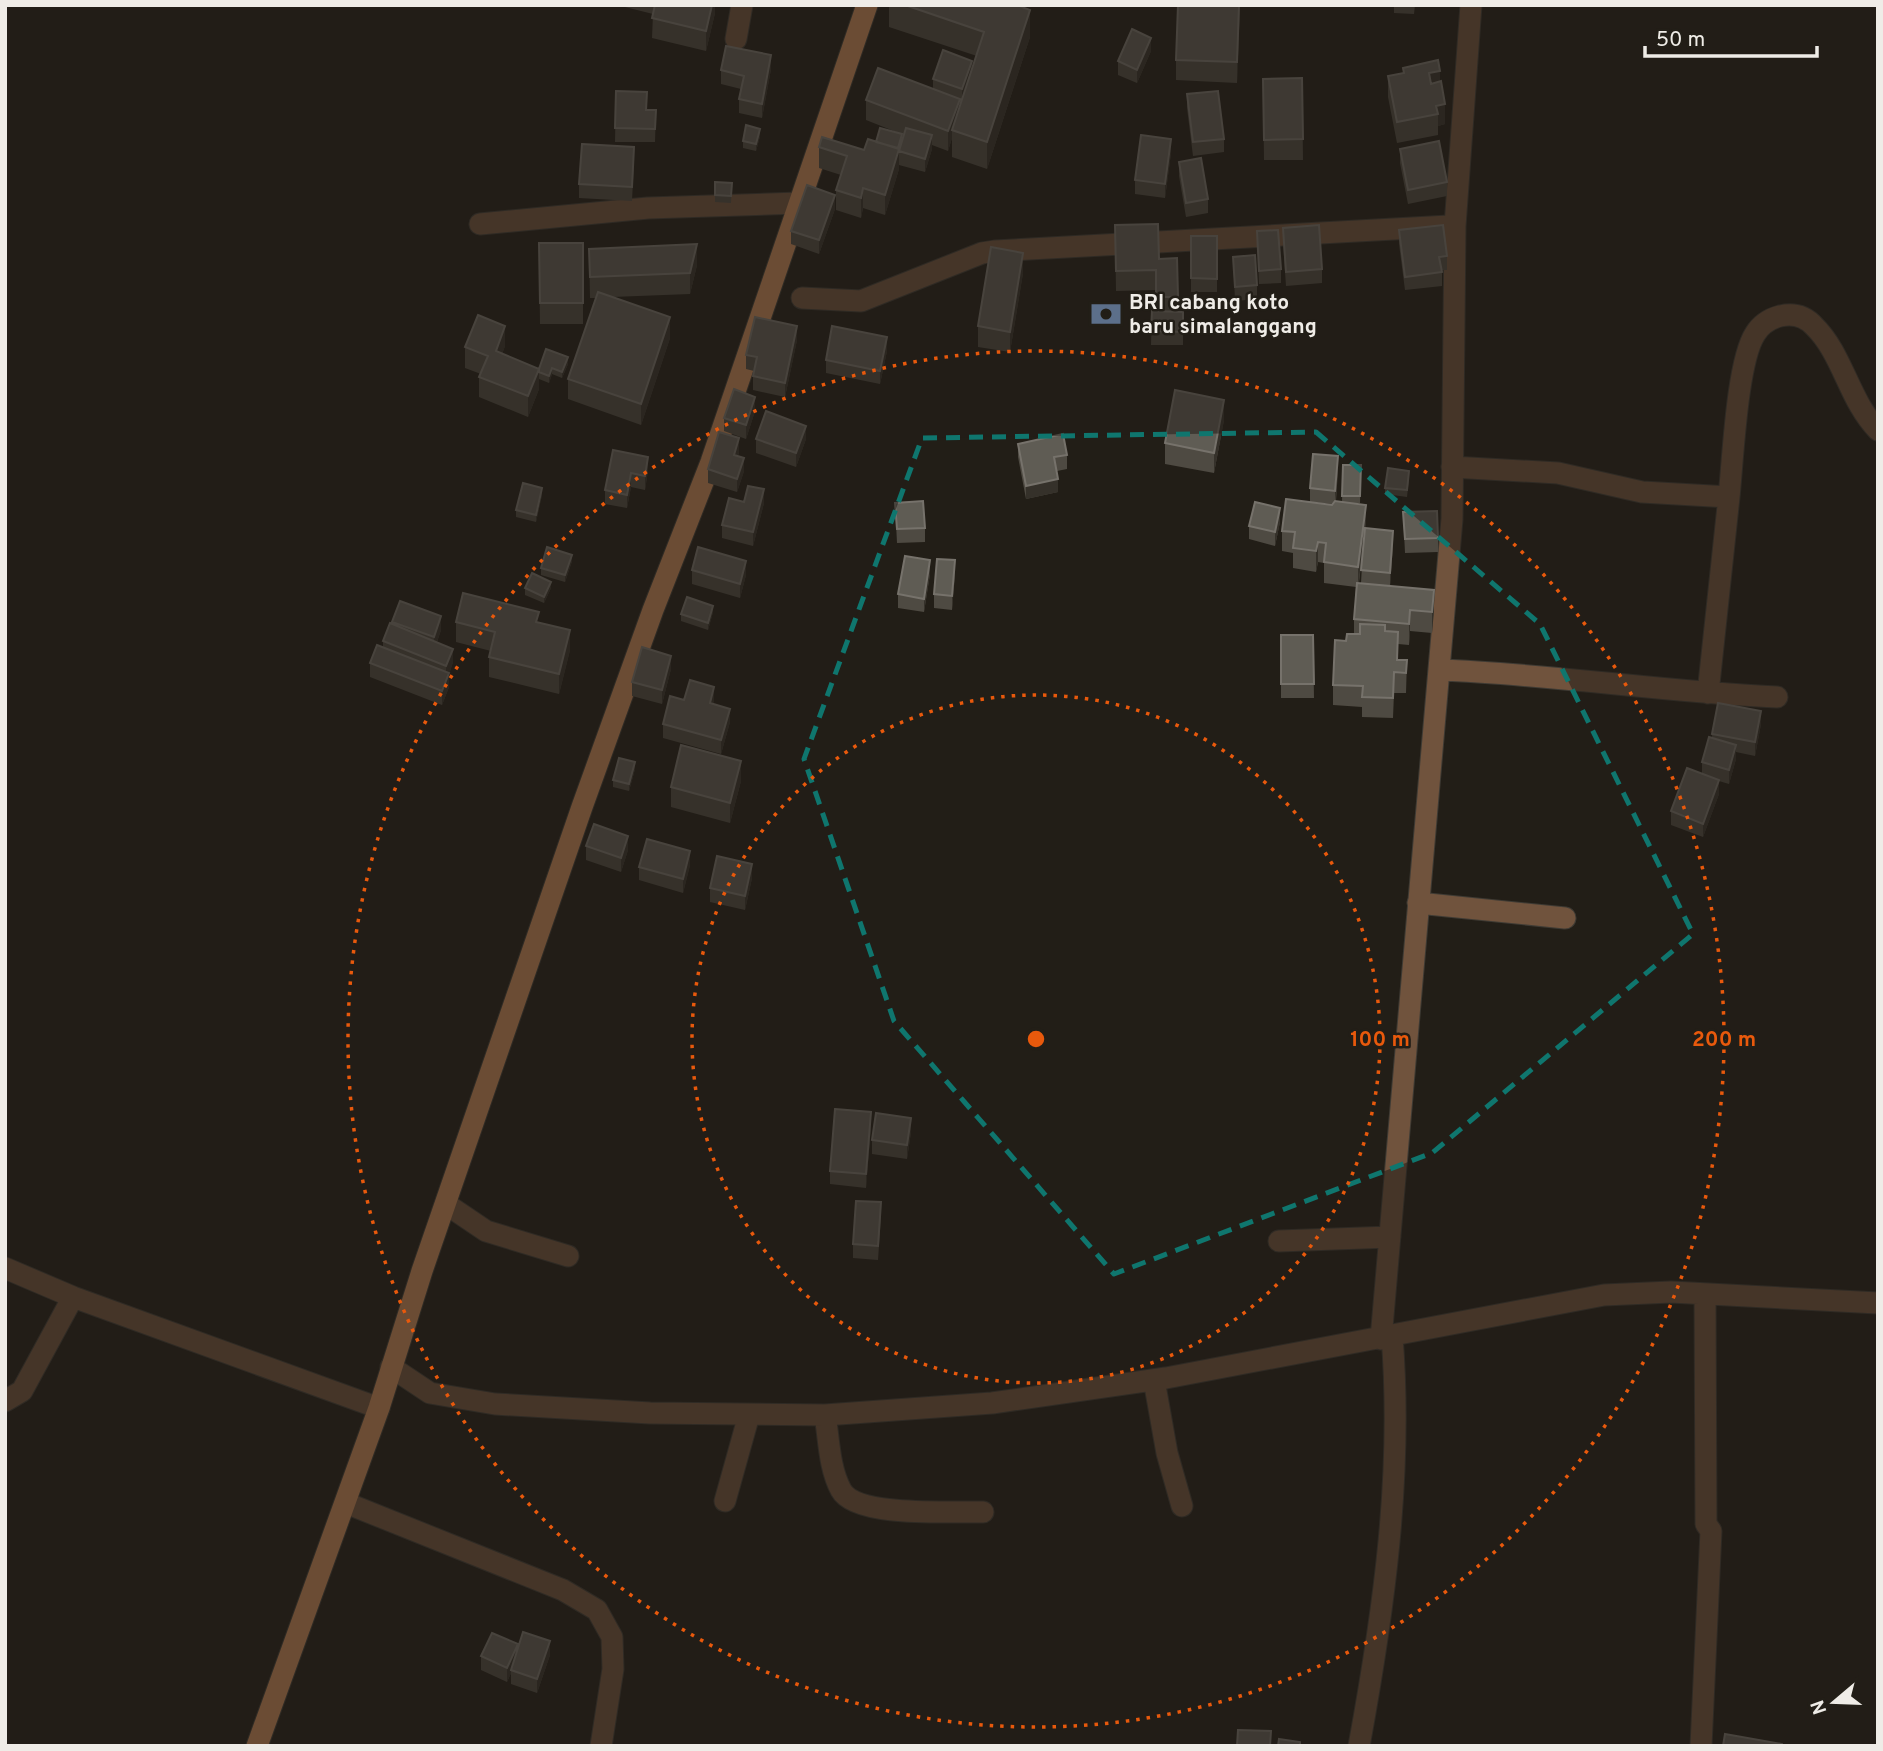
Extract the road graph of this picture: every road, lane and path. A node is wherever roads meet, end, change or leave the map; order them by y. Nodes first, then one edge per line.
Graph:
1 (742, 5) edge
2 (867, 5) edge
3 (1471, 5) edge
4 (736, 39) dead end
5 (799, 203) junction
6 (480, 224) dead end
7 (1455, 226) junction
8 (776, 275) junction
9 (1878, 430) edge
10 (1452, 467) junction
11 (1729, 496) junction
12 (1439, 670) junction
13 (1708, 693) junction
14 (1777, 697) dead end
15 (1418, 903) junction
16 (1565, 918) dead end
17 (446, 1204) junction
18 (1390, 1237) junction
19 (1279, 1241) dead end
20 (568, 1256) dead end
21 (5, 1268) edge
22 (1705, 1294) junction
23 (73, 1297) junction
24 (1878, 1303) edge
25 (1387, 1337) junction
26 (391, 1367) junction
27 (1154, 1380) junction
28 (5, 1401) edge
29 (379, 1408) junction
30 (749, 1415) junction
31 (825, 1415) junction
32 (725, 1501) dead end
33 (346, 1503) junction
34 (1182, 1506) dead end
35 (983, 1511) dead end
36 (257, 1746) edge
37 (601, 1746) edge
38 (1359, 1746) edge
39 (1701, 1746) edge

1 - 4 street
2 - 5 main road
3 - 7 street
5 - 6 street
5 - 8 main road
7 - 8 street
7 - 10 street
8 - 17 main road
9 - 11 street
10 - 11 street
10 - 12 street
11 - 13 street
12 - 13 street
12 - 15 street
13 - 14 street
15 - 16 street
15 - 18 street
17 - 20 street
17 - 26 main road
18 - 19 street
18 - 25 street
21 - 23 street
22 - 24 street
22 - 25 street
22 - 39 street
23 - 28 street
23 - 29 street
25 - 27 street
25 - 38 street
26 - 29 main road
26 - 30 street
27 - 31 street
27 - 34 street
29 - 33 main road
30 - 31 street
30 - 32 street
31 - 35 street
33 - 36 main road
33 - 37 street

